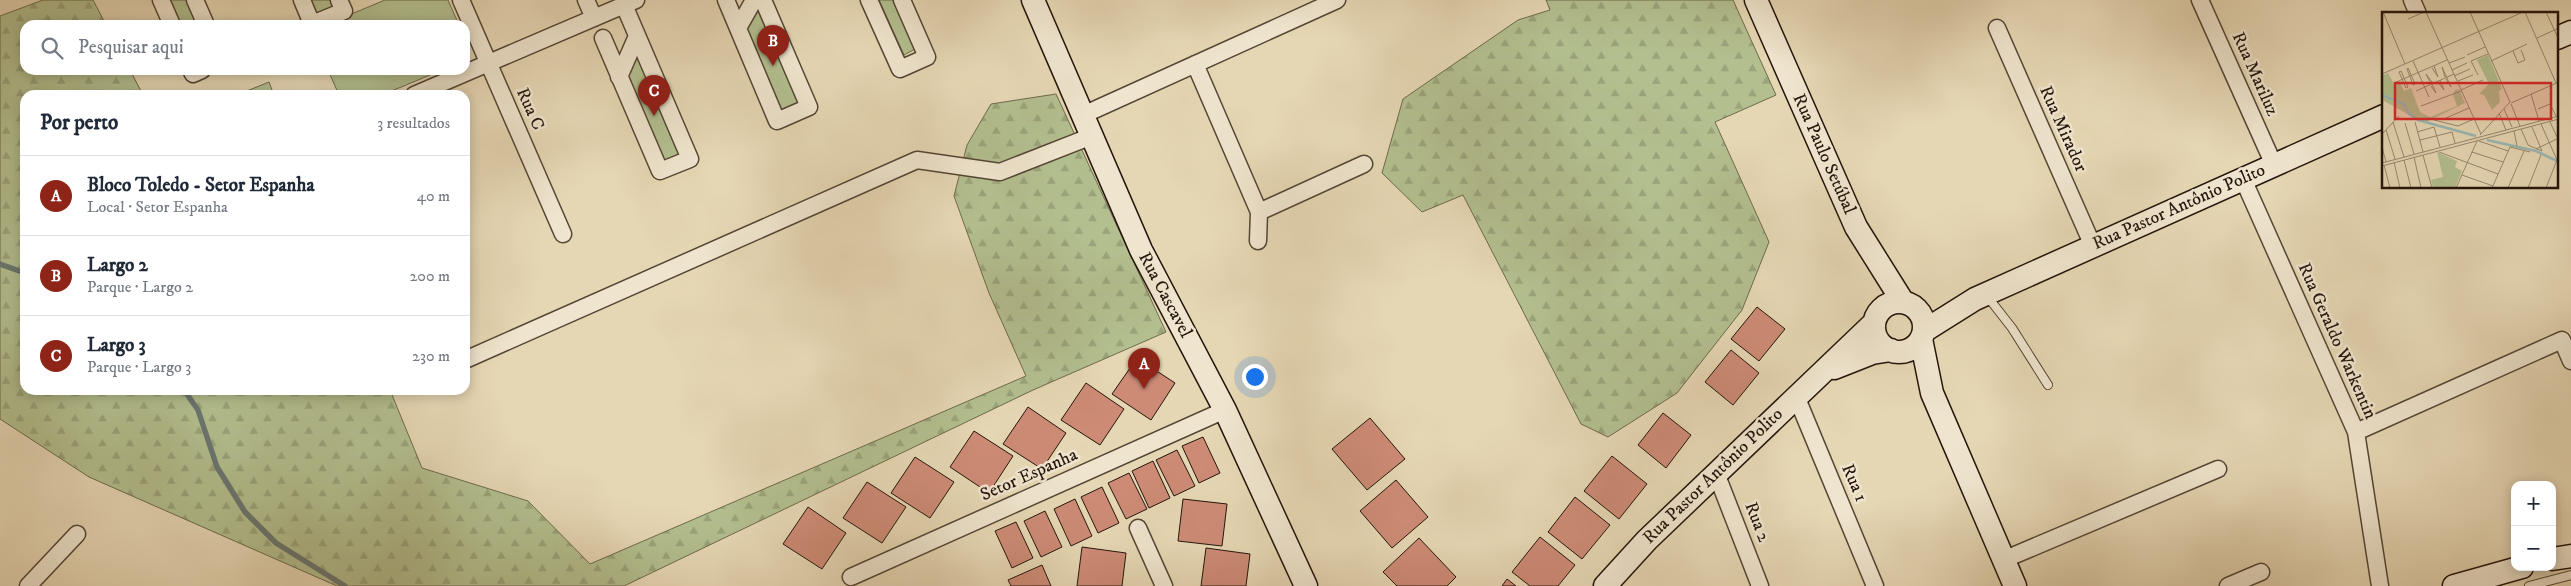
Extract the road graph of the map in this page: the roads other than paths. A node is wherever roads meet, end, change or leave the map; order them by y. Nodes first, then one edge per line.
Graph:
1 (161, 0) edge
2 (195, 0) edge
3 (302, 0) edge
4 (339, 0) edge
5 (461, 0) edge
6 (586, 0) edge
7 (726, 0) edge
8 (754, 0) edge
9 (763, 0) edge
10 (869, 0) edge
11 (902, 0) edge
12 (1033, 0) edge
13 (1337, 0) edge
14 (1756, 0) edge
15 (2200, 0) edge
16 (2412, 0) edge
17 (630, 3) edge
18 (2417, 12) edge
19 (594, 18) junction
20 (170, 20) edge
21 (204, 20) edge
22 (310, 20) edge
23 (322, 20) edge
24 (470, 20) edge
25 (470, 21) edge
26 (738, 28) junction
27 (1997, 28) dead end
28 (2571, 32) edge
29 (637, 36) junction
30 (603, 38) dead end
31 (2558, 38) edge
32 (488, 63) junction
33 (1195, 64) junction
34 (470, 71) edge
35 (460, 75) edge
36 (619, 77) junction
37 (426, 90) edge
38 (1083, 115) junction
39 (2382, 117) edge
40 (1092, 136) junction
41 (1364, 164) dead end
42 (2274, 165) junction
43 (2243, 179) junction
44 (1259, 212) junction
45 (563, 234) dead end
46 (1258, 241) dead end
47 (2093, 246) junction
48 (1980, 296) junction
49 (1908, 304) junction
50 (1874, 323) junction
51 (1922, 335) junction
52 (1895, 351) junction
53 (470, 358) edge
54 (2571, 361) edge
55 (1826, 371) junction
56 (2048, 385) dead end
57 (1932, 393) junction
58 (1796, 396) junction
59 (1225, 410) junction
60 (2356, 432) junction
61 (2218, 469) dead end
62 (1716, 473) junction
63 (1138, 528) dead end
64 (77, 534) dead end
65 (2571, 556) edge
66 (2556, 559) edge
67 (2003, 560) junction
68 (2511, 570) edge
69 (2261, 572) dead end
70 (2571, 575) edge
71 (851, 577) dead end
72 (28, 586) edge
73 (1164, 586) edge
74 (1306, 586) edge
75 (1605, 586) edge
76 (1760, 586) edge
77 (1875, 586) edge
78 (2015, 586) edge
79 (2228, 586) edge
80 (2380, 586) edge
81 (2454, 586) edge
82 (2529, 586) edge

1 - 20 street
2 - 21 street
3 - 22 street
4 - 23 street
5 - 24 street, Rua C
6 - 19 street
7 - 26 street
8 - 26 street
9 - 26 street
10 - 11 street
12 - 38 main road, Rua Cascavel
13 - 33 street
14 - 49 main road, Rua Paulo Setúbal
15 - 42 street, Rua Mariluz
16 - 18 street
17 - 19 street
17 - 29 street
19 - 32 street
25 - 32 street, Rua C
27 - 47 street, Rua Mirador
28 - 31 main road
29 - 36 street
29 - 36 street
30 - 36 street
32 - 34 street
32 - 45 street, Rua C
33 - 38 street
33 - 44 street
35 - 37 street
38 - 40 main road, Rua Cascavel
39 - 42 main road, Rua Pastor Antônio Polito
40 - 53 street
40 - 59 main road, Rua Cascavel
41 - 44 street
42 - 43 main road, Rua Pastor Antônio Polito
43 - 47 main road, Rua Pastor Antônio Polito
43 - 60 street, Rua Geraldo Warkentin
44 - 46 street
47 - 48 main road, Rua Pastor Antônio Polito
48 - 49 main road, Rua Pastor Antônio Polito
48 - 51 main road, Rua Pastor Antônio Polito
48 - 56 lane
49 - 50 main road
49 - 51 main road
50 - 52 main road
50 - 55 main road, Rua Pastor Antônio Polito
51 - 52 main road
51 - 57 main road
52 - 55 main road, Rua Pastor Antônio Polito
52 - 57 main road
54 - 60 street
55 - 58 main road, Rua Pastor Antônio Polito
57 - 67 main road
58 - 62 main road, Rua Pastor Antônio Polito
58 - 77 street, Rua 1
59 - 71 street, Setor Espanha
59 - 74 main road, Rua Cascavel
60 - 80 street, Rua Geraldo Warkentin
61 - 67 street
62 - 75 main road, Rua Pastor Antônio Polito
62 - 76 street, Rua 2
63 - 73 street
64 - 72 street
65 - 66 main road
67 - 78 main road
68 - 81 main road
69 - 79 street
70 - 82 lane

